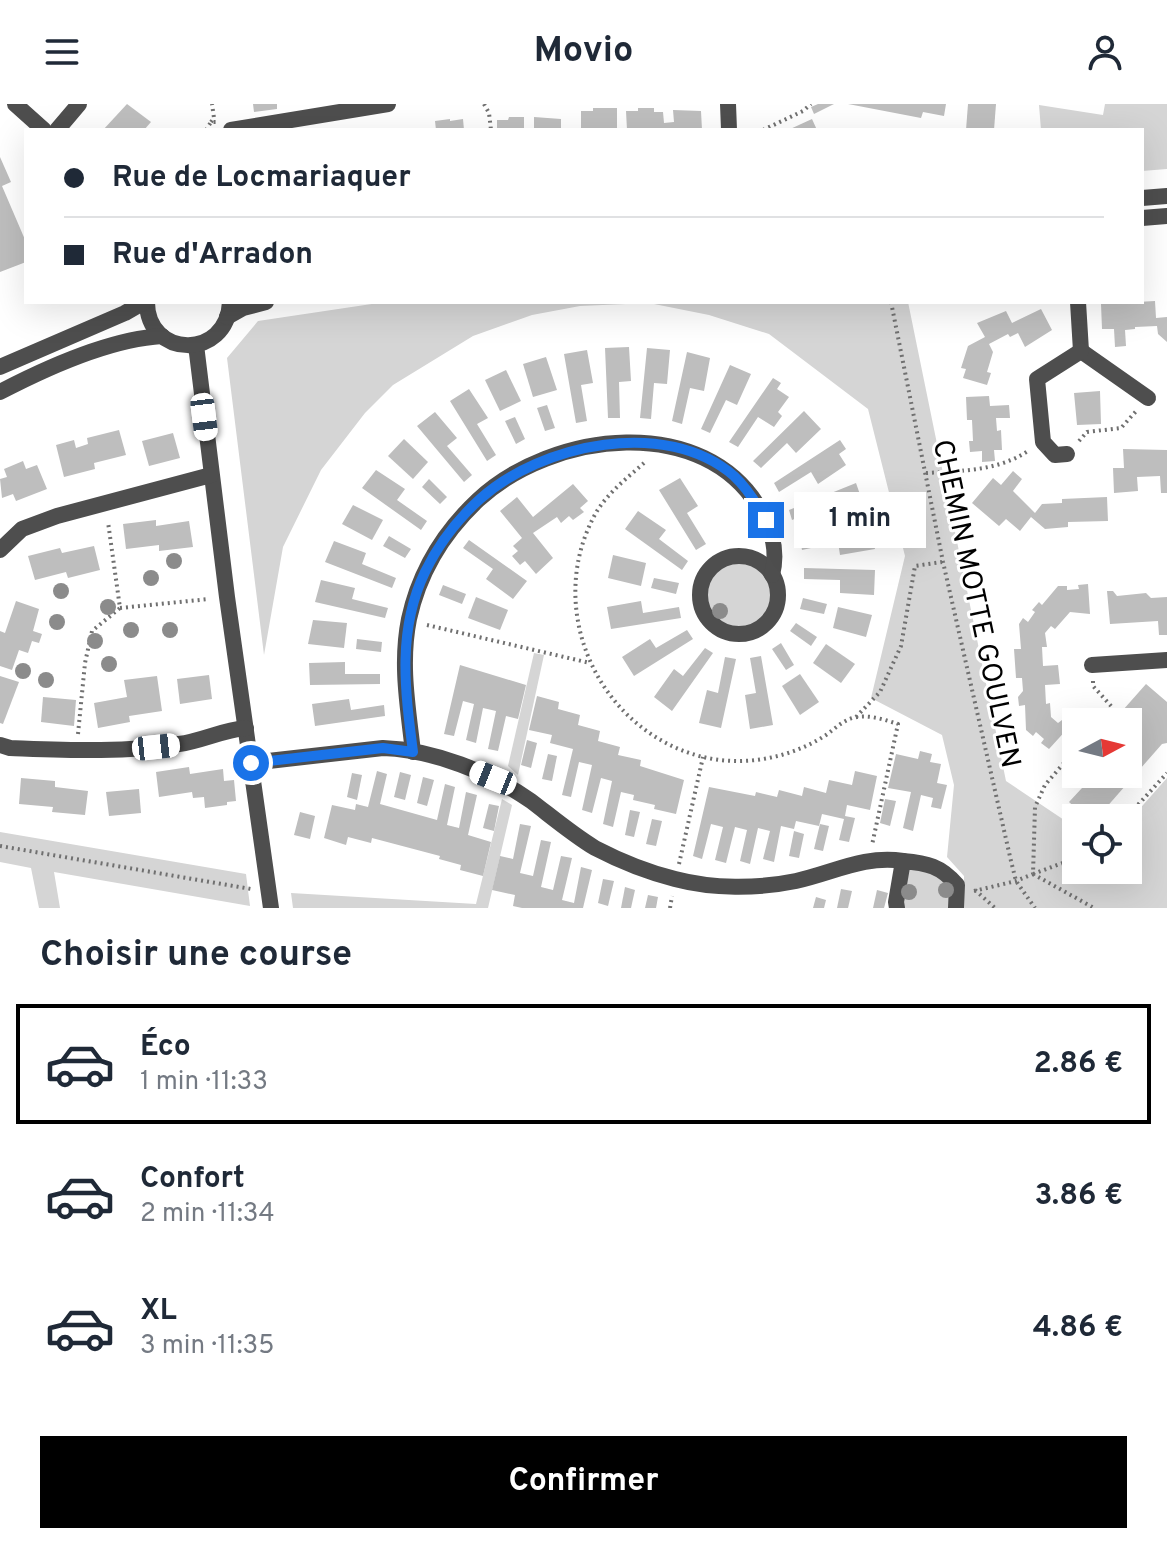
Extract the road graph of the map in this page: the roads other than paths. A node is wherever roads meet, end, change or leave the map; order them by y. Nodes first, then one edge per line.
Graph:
1 (79, 104) edge
2 (388, 104) edge
3 (728, 104) edge
4 (17, 105) edge
5 (322, 109) edge
6 (42, 128) edge
7 (59, 128) edge
8 (240, 128) edge
9 (729, 128) edge
10 (1167, 196) edge
11 (1144, 198) edge
12 (1167, 216) edge
13 (1144, 218) edge
14 (142, 304) edge
15 (146, 304) edge
16 (258, 304) edge
17 (1078, 304) edge
18 (229, 310) edge
19 (162, 336) junction
20 (196, 345) junction
21 (1081, 351) junction
22 (0, 367) edge
23 (0, 392) edge
24 (1148, 398) road end
25 (1067, 454) road end
26 (211, 475) junction
27 (0, 550) edge
28 (772, 575) junction
29 (1167, 660) edge
30 (1092, 665) road end
31 (246, 728) junction
32 (0, 745) edge
33 (413, 752) junction
34 (251, 763) junction
35 (903, 861) junction
36 (270, 900) edge
37 (897, 908) edge
38 (956, 908) edge

1 - 7 street
2 - 5 street
3 - 9 street
4 - 6 street
5 - 8 street
10 - 11 street
12 - 13 street
14 - 22 street
15 - 19 street
16 - 18 street
17 - 21 street
18 - 20 street
19 - 20 street
19 - 23 street
20 - 26 street
21 - 24 street
21 - 25 street
26 - 27 street
26 - 31 street
28 - 28 street
28 - 33 street
29 - 30 street
31 - 32 street
31 - 34 street
33 - 34 street
33 - 35 street
34 - 36 street
35 - 37 street
35 - 38 street

